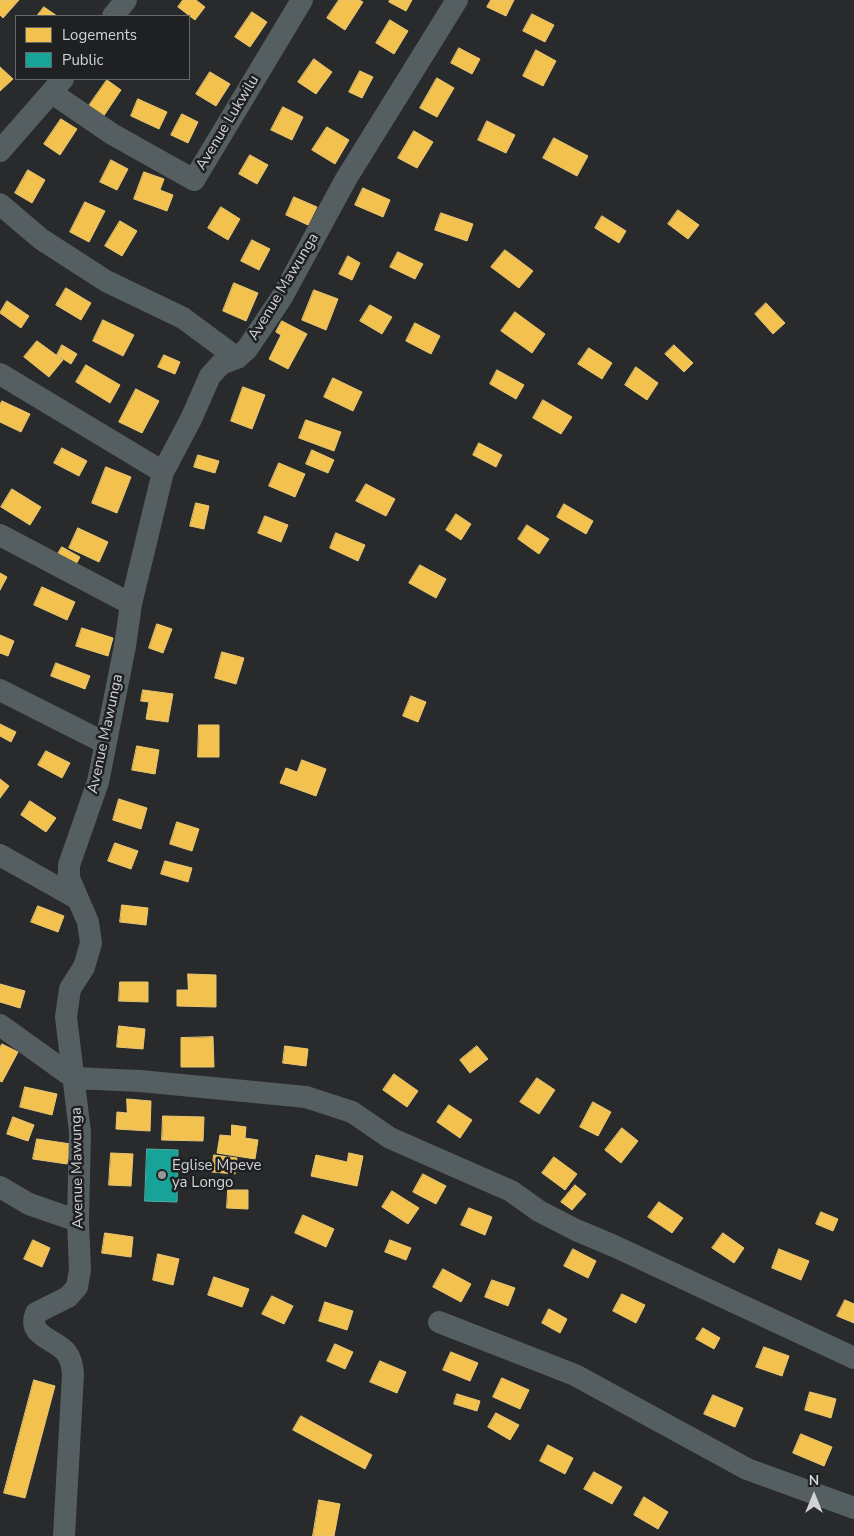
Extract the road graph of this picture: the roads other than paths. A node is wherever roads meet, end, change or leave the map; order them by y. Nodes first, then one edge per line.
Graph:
1 (126, 0) edge
2 (302, 0) edge
3 (458, 0) edge
4 (114, 15) edge
5 (58, 86) edge
6 (0, 151) edge
7 (0, 204) edge
8 (237, 358) junction
9 (0, 374) edge
10 (163, 472) junction
11 (0, 535) edge
12 (130, 604) junction
13 (0, 690) edge
14 (105, 743) junction
15 (0, 856) edge
16 (78, 899) junction
17 (0, 1025) edge
18 (74, 1078) junction
19 (0, 1187) edge
20 (78, 1221) junction
21 (439, 1322) dead end
22 (854, 1358) edge
23 (854, 1508) edge
24 (64, 1536) edge

1 - 4 street
2 - 5 street, Avenue Lukwilu
3 - 8 street, Avenue Mawunga
5 - 6 street
7 - 8 street
8 - 10 street, Avenue Mawunga
9 - 10 street
10 - 12 street, Avenue Mawunga
11 - 12 street
12 - 14 street, Avenue Mawunga
13 - 14 street
14 - 16 street, Avenue Mawunga
15 - 16 street
16 - 18 street, Avenue Mawunga
17 - 18 street
18 - 20 street, Avenue Mawunga
18 - 22 street
19 - 20 street
20 - 24 street, Avenue Mawunga
21 - 23 street

